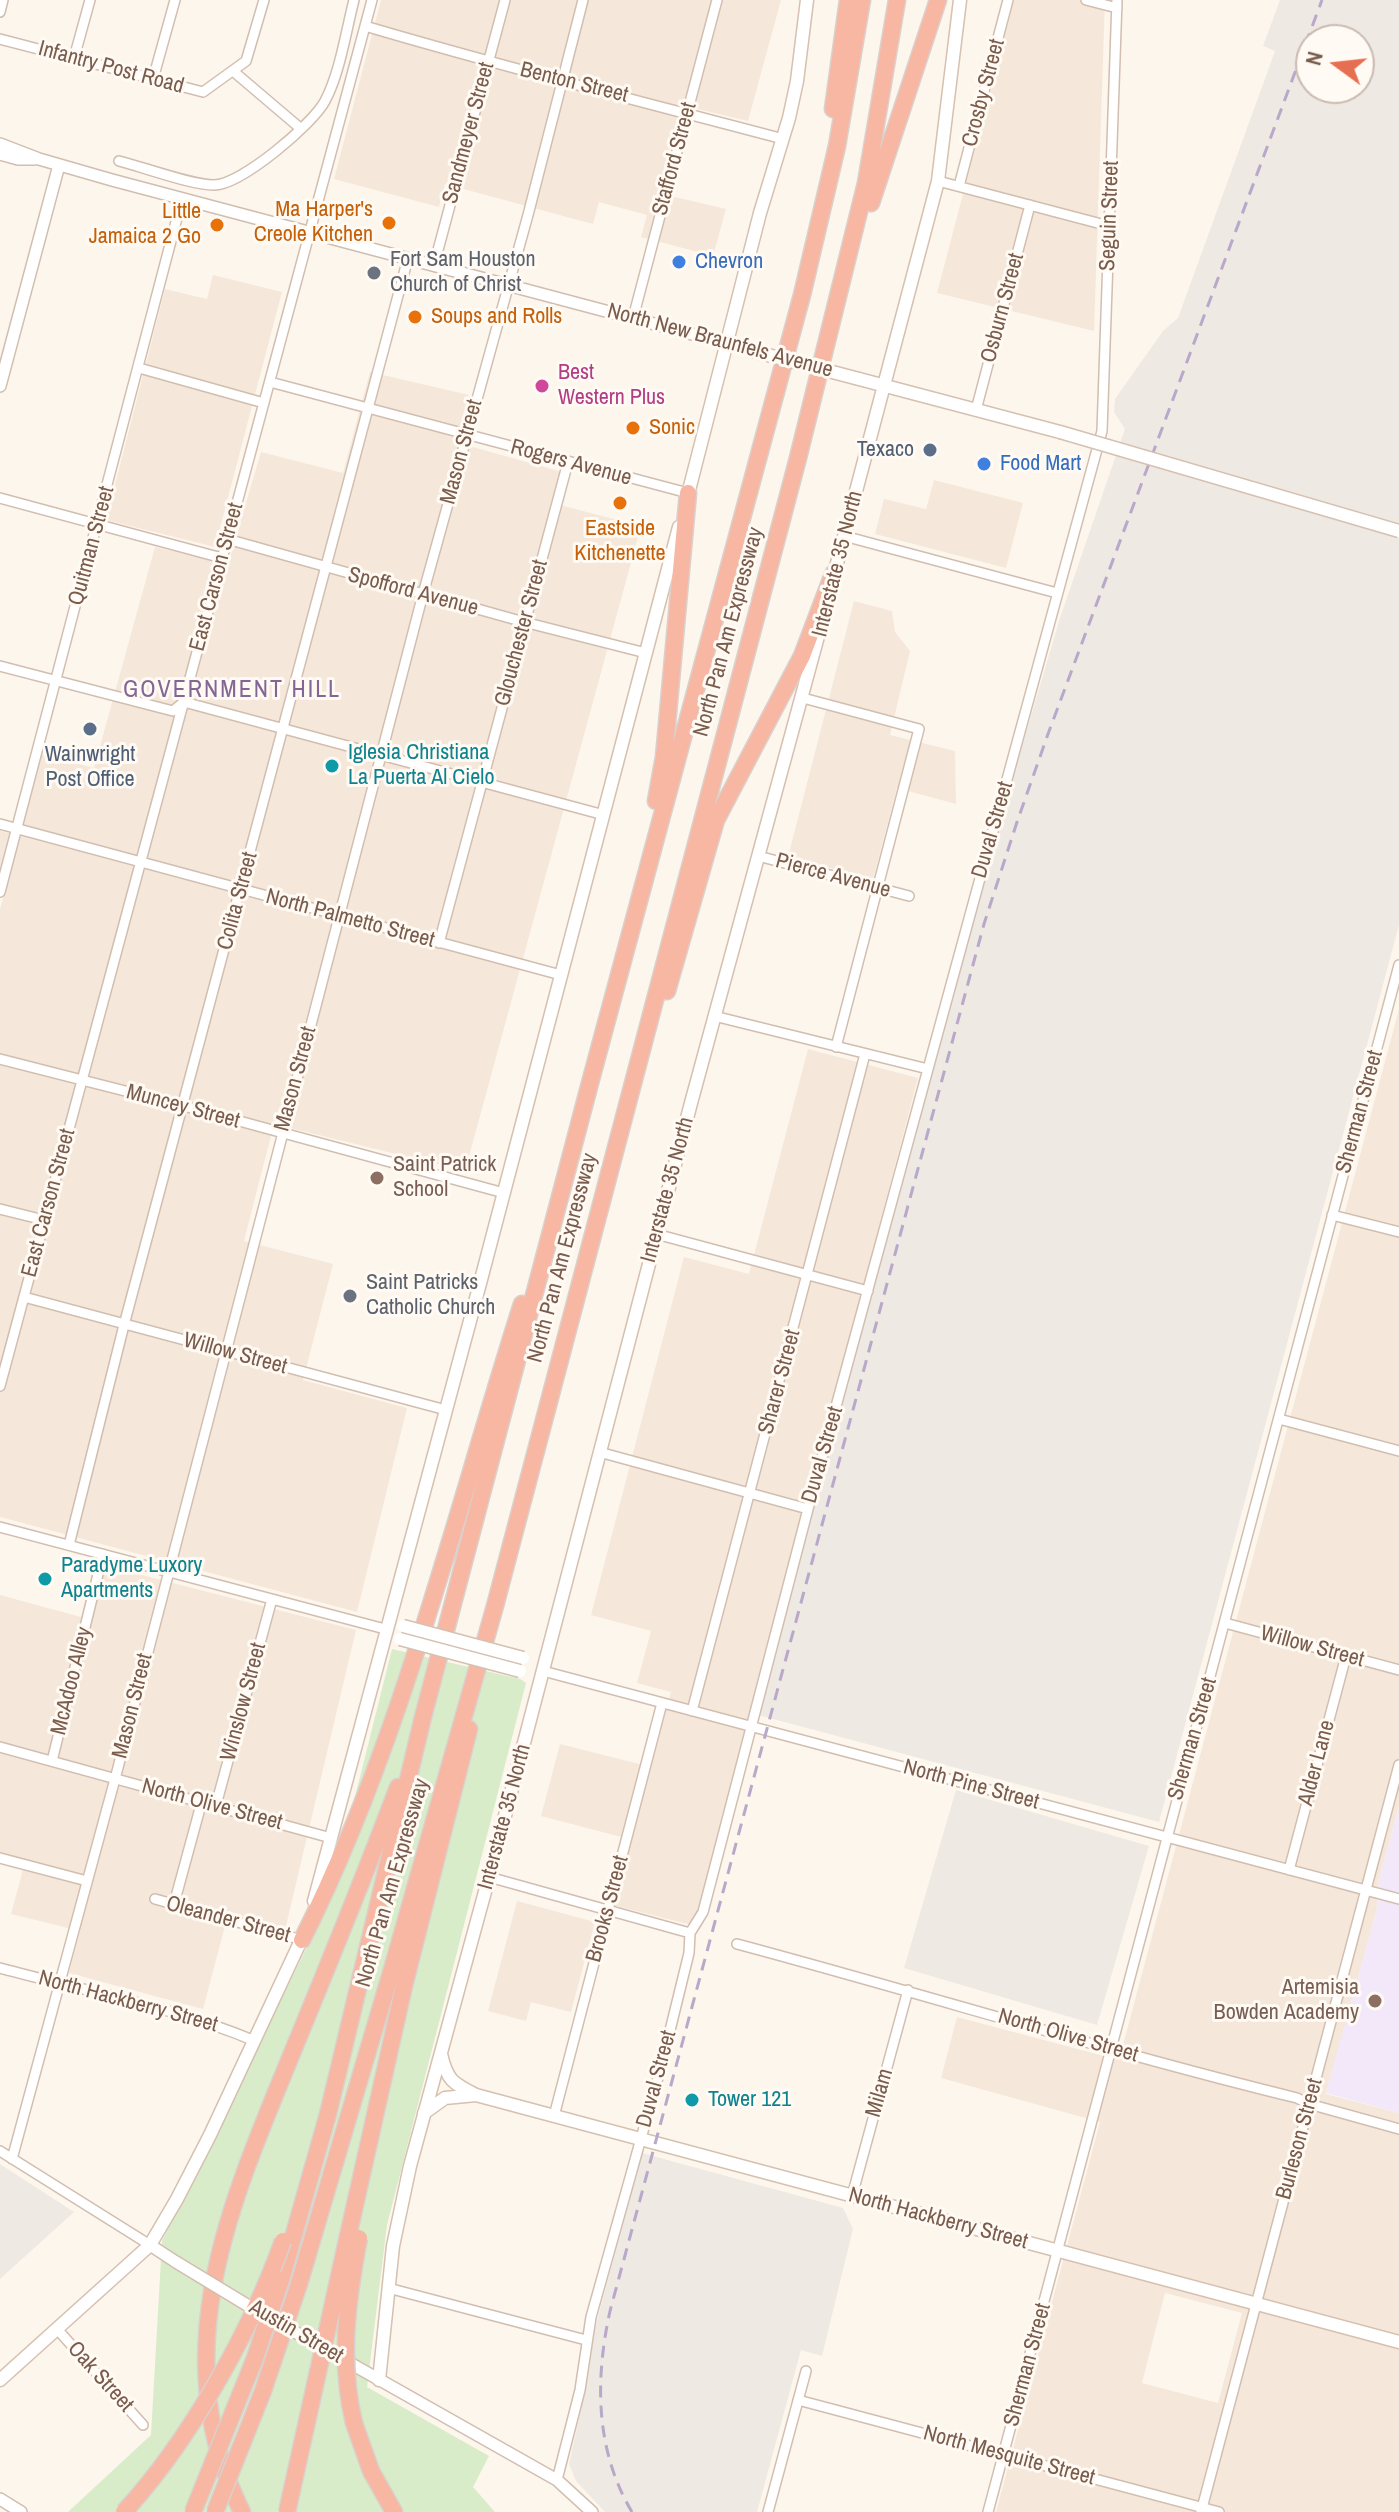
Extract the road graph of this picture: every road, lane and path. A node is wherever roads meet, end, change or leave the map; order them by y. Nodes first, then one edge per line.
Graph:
1 (3, 0) edge
2 (90, 0) edge
3 (175, 0) edge
4 (264, 0) edge
5 (354, 0) edge
6 (372, 0) edge
7 (505, 0) edge
8 (583, 0) edge
9 (717, 0) edge
10 (807, 0) edge
11 (848, 0) edge
12 (862, 0) edge
13 (897, 0) edge
14 (938, 0) edge
15 (960, 0) edge
16 (1008, 0) edge
17 (1086, 0) edge
18 (1117, 4) edge
19 (0, 12) edge
20 (365, 26) junction
21 (0, 39) edge
22 (74, 58) junction
23 (488, 62) junction
24 (233, 71) junction
25 (153, 79) junction
26 (562, 79) junction
27 (687, 113) junction
28 (300, 128) junction
29 (783, 139) junction
30 (0, 144) edge
31 (0, 154) edge
32 (39, 159) junction
33 (119, 161) dead end
34 (59, 165) junction
35 (938, 181) junction
36 (959, 186) junction
37 (182, 199) junction
38 (1030, 205) junction
39 (1109, 226) junction
40 (310, 232) junction
41 (408, 258) junction
42 (434, 265) junction
43 (507, 285) junction
44 (802, 295) junction
45 (633, 318) junction
46 (828, 342) junction
47 (726, 343) junction
48 (139, 368) junction
49 (270, 382) junction
50 (884, 385) junction
51 (0, 386) edge
52 (264, 403) junction
53 (368, 409) junction
54 (976, 410) junction
55 (1102, 431) joint
56 (466, 435) junction
57 (568, 462) junction
58 (688, 493) junction
59 (0, 498) edge
60 (98, 524) junction
61 (1399, 531) edge
62 (844, 536) junction
63 (227, 539) junction
64 (222, 558) junction
65 (326, 568) junction
66 (833, 574) junction
67 (1057, 593) junction
68 (423, 594) junction
69 (524, 622) junction
70 (646, 653) junction
71 (0, 666) edge
72 (55, 681) junction
73 (803, 698) junction
74 (184, 702) junction
75 (283, 730) junction
76 (382, 756) junction
77 (482, 783) junction
78 (604, 815) junction
79 (0, 824) edge
80 (17, 828) junction
81 (758, 856) junction
82 (142, 863) junction
83 (876, 888) junction
84 (240, 890) junction
85 (0, 892) edge
86 (909, 896) dead end
87 (339, 916) junction
88 (439, 943) junction
89 (1399, 965) edge
90 (561, 975) junction
91 (1388, 1007) junction
92 (1399, 1010) edge
93 (714, 1016) junction
94 (836, 1047) junction
95 (865, 1054) junction
96 (0, 1059) edge
97 (928, 1069) junction
98 (82, 1081) junction
99 (590, 1083) junction
100 (184, 1106) junction
101 (621, 1125) junction
102 (282, 1134) junction
103 (504, 1193) junction
104 (0, 1209) edge
105 (556, 1213) junction
106 (1332, 1215) junction
107 (44, 1220) junction
108 (1399, 1232) edge
109 (656, 1234) junction
110 (808, 1274) junction
111 (868, 1291) junction
112 (24, 1297) junction
113 (124, 1325) junction
114 (225, 1351) junction
115 (3, 1365) edge
116 (0, 1386) edge
117 (446, 1410) junction
118 (1279, 1419) junction
119 (1399, 1443) edge
120 (1398, 1451) edge
121 (599, 1452) junction
122 (750, 1494) junction
123 (808, 1509) junction
124 (0, 1527) edge
125 (69, 1545) junction
126 (103, 1554) junction
127 (168, 1571) junction
128 (272, 1599) junction
129 (495, 1606) junction
130 (1225, 1623) junction
131 (385, 1629) junction
132 (1346, 1656) junction
133 (1399, 1670) edge
134 (543, 1671) junction
135 (662, 1703) junction
136 (692, 1711) junction
137 (423, 1717) junction
138 (752, 1727) junction
139 (0, 1747) edge
140 (52, 1761) junction
141 (1399, 1765) edge
142 (115, 1779) junction
143 (202, 1801) junction
144 (216, 1805) junction
145 (331, 1838) junction
146 (1165, 1838) junction
147 (0, 1858) edge
148 (1289, 1870) junction
149 (489, 1877) junction
150 (87, 1881) junction
151 (1366, 1890) junction
152 (155, 1899) dead end
153 (1399, 1899) edge
154 (174, 1904) junction
155 (607, 1911) junction
156 (690, 1933) junction
157 (302, 1940) junction
158 (737, 1944) dead end
159 (0, 1968) edge
160 (59, 1984) junction
161 (908, 1990) junction
162 (255, 2041) junction
163 (1110, 2049) junction
164 (441, 2050) junction
165 (336, 2072) junction
166 (476, 2095) junction
167 (1309, 2104) junction
168 (424, 2113) junction
169 (554, 2116) junction
170 (1399, 2129) edge
171 (641, 2139) junction
172 (0, 2151) edge
173 (12, 2159) junction
174 (852, 2196) junction
175 (354, 2237) junction
176 (150, 2245) junction
177 (1059, 2251) junction
178 (388, 2288) junction
179 (1256, 2304) junction
180 (57, 2329) junction
181 (586, 2340) junction
182 (1399, 2342) edge
183 (806, 2371) dead end
184 (0, 2380) edge
185 (379, 2380) junction
186 (798, 2400) junction
187 (143, 2425) dead end
188 (1003, 2454) junction
189 (557, 2480) junction
190 (0, 2499) edge
191 (1202, 2510) edge
192 (21, 2512) edge
193 (124, 2512) edge
194 (193, 2512) edge
195 (215, 2512) edge
196 (242, 2512) edge
197 (287, 2512) edge
198 (394, 2512) edge
199 (592, 2512) edge
200 (768, 2512) edge
201 (988, 2512) edge
202 (1219, 2512) edge

1 - 19 street
2 - 22 street
3 - 25 street
4 - 24 street, Infantry Post Road
5 - 28 street
6 - 20 street, East Carson Street
7 - 23 street, Sandmeyer Street
8 - 26 street, Mason Street
9 - 27 street, Stafford Street
10 - 29 main road
11 - 44 highway
12 - 44 highway, North Pan Am Expressway
13 - 46 highway, North Pan Am Expressway
14 - 46 highway
15 - 35 main road, Interstate 35 North
16 - 36 street, Crosby Street
17 - 18 street
18 - 39 street, Seguin Street
20 - 23 street, Benton Street
20 - 40 street, East Carson Street
21 - 22 street, Infantry Post Road
22 - 25 street, Infantry Post Road
23 - 26 street, Benton Street
23 - 42 street, Sandmeyer Street
24 - 25 street, Infantry Post Road
24 - 28 street
26 - 27 street, Benton Street
26 - 43 street, Mason Street
27 - 29 street, Benton Street
27 - 45 street, Stafford Street
28 - 33 street
29 - 47 main road
30 - 32 street, North New Braunfels Avenue
31 - 32 street, North New Braunfels Avenue
32 - 34 street, North New Braunfels Avenue
34 - 37 street, North New Braunfels Avenue
34 - 51 street
35 - 36 street
35 - 50 main road, Interstate 35 North
36 - 38 street
37 - 40 street, North New Braunfels Avenue
37 - 48 street, Quitman Street
38 - 39 street
38 - 54 street, Osburn Street
39 - 55 street, Seguin Street
40 - 41 street, North New Braunfels Avenue
40 - 49 street, East Carson Street
41 - 42 street, North New Braunfels Avenue
41 - 53 street, Colita Street
42 - 43 street, North New Braunfels Avenue
43 - 45 street, North New Braunfels Avenue
43 - 56 street, Mason Street
44 - 99 highway, North Pan Am Expressway
45 - 47 street, North New Braunfels Avenue
46 - 101 highway, North Pan Am Expressway
47 - 50 main road, North New Braunfels Avenue, bridge
47 - 58 main road
48 - 52 street
48 - 60 street, Quitman Street
49 - 52 street, East Carson Street
49 - 53 street, Rogers Avenue
50 - 54 main road, North New Braunfels Avenue
50 - 62 main road, Interstate 35 North
52 - 63 street, East Carson Street
53 - 56 street, Rogers Avenue
53 - 65 street, Colita Street
54 - 61 main road, North New Braunfels Avenue, bridge
55 - 67 street, Duval Street
56 - 57 street, Rogers Avenue
56 - 68 street, Mason Street
57 - 58 street, Rogers Avenue
57 - 69 street, Glouchester Street
58 - 70 main road
58 - 99 highway
59 - 60 street
60 - 64 street
60 - 72 street, Quitman Street
62 - 66 main road, Interstate 35 North
62 - 67 street
63 - 64 street, East Carson Street
63 - 65 street, Spofford Avenue
64 - 74 street, East Carson Street
65 - 68 street, Spofford Avenue
65 - 75 street, Colita Street
66 - 73 main road, Interstate 35 North
66 - 101 highway
67 - 97 street, Duval Street
68 - 69 street, Spofford Avenue
68 - 76 street, Mason Street
69 - 70 street, Spofford Avenue
69 - 77 street, Glouchester Street
70 - 78 main road
71 - 72 street
72 - 74 street
72 - 80 street, Quitman Street
73 - 81 main road, Interstate 35 North
73 - 83 street
74 - 75 street
74 - 82 street, East Carson Street
75 - 76 street
75 - 84 street, Colita Street
76 - 77 street
76 - 87 street, Mason Street
77 - 78 street
77 - 88 street, Glouchester Street
78 - 90 main road
79 - 80 street, North Palmetto Street
80 - 82 street, North Palmetto Street
80 - 85 street, Quitman Street
81 - 83 street, Pierce Avenue
81 - 93 main road, Interstate 35 North
82 - 84 street, North Palmetto Street
82 - 98 street, East Carson Street
83 - 86 street, Pierce Avenue
83 - 94 street
84 - 87 street, North Palmetto Street
84 - 100 street, Colita Street
87 - 88 street, North Palmetto Street
87 - 102 street, Mason Street
88 - 90 street, North Palmetto Street
89 - 91 street, Sherman Street
90 - 103 main road
91 - 92 street
91 - 106 street, Sherman Street
93 - 94 street
93 - 109 main road, Interstate 35 North
94 - 95 street
95 - 97 street
95 - 110 street, Sharer Street
96 - 98 street, Muncey Street
97 - 111 street, Duval Street
98 - 100 street, Muncey Street
98 - 107 street, East Carson Street
99 - 105 highway, North Pan Am Expressway
100 - 102 street, Muncey Street
100 - 113 street, Colita Street
101 - 129 highway, North Pan Am Expressway
102 - 103 street, Muncey Street
102 - 114 street, Mason Street
103 - 117 main road
104 - 107 street
105 - 137 highway, North Pan Am Expressway
105 - 157 highway
106 - 108 street
106 - 118 street, Sherman Street
107 - 112 street, East Carson Street
109 - 110 street
109 - 121 main road, Interstate 35 North
110 - 111 street
110 - 122 street, Sharer Street
111 - 123 street, Duval Street
112 - 113 street, Willow Street
112 - 115 street, East Carson Street
113 - 114 street, Willow Street
113 - 125 street, Colita Street
114 - 117 street, Willow Street
114 - 127 street, Mason Street
115 - 116 street, East Carson Street
117 - 131 main road
118 - 120 street
118 - 130 street, Sherman Street
119 - 120 street
121 - 122 street
121 - 134 main road, Interstate 35 North
122 - 123 street
122 - 136 street, Sharer Street
123 - 138 street, Duval Street
124 - 125 street, North Pine Street
125 - 126 street, North Pine Street
126 - 127 street, North Pine Street
126 - 140 street, McAdoo Alley
127 - 128 street, North Pine Street
127 - 142 street, Mason Street
128 - 131 street, North Pine Street
128 - 144 street, Winslow Street
129 - 175 highway
129 - 195 highway, North Pan Am Expressway, bridge
130 - 132 street, Willow Street
130 - 146 street, Sherman Street
131 - 134 main road, North Pine Street, bridge
131 - 145 main road
132 - 133 street, Willow Street
132 - 148 street, Alder Lane
134 - 135 street, North Pine Street
134 - 149 main road, Interstate 35 North
135 - 136 street, North Pine Street
135 - 155 street, Brooks Street
136 - 138 street, North Pine Street
137 - 165 highway, North Pan Am Expressway
137 - 196 highway
138 - 146 street, North Pine Street
138 - 156 street, Duval Street
139 - 140 street, North Olive Street
140 - 142 street, North Olive Street
141 - 151 street, Burleson Street
142 - 143 street, North Olive Street
142 - 150 street, Mason Street
143 - 144 street, North Olive Street
143 - 154 street
144 - 145 street, North Olive Street
145 - 157 main road
146 - 148 street, North Pine Street
146 - 163 street, Sherman Street
147 - 150 street
148 - 151 street, North Pine Street
149 - 155 street
149 - 164 main road, Interstate 35 North
150 - 160 street, Mason Street
151 - 153 street, North Pine Street
151 - 167 street, Burleson Street
152 - 154 street, Oleander Street
154 - 157 street, Oleander Street
155 - 156 street
155 - 169 street, Brooks Street
156 - 171 street, Duval Street
157 - 162 main road
158 - 161 street, North Olive Street
159 - 160 street, North Hackberry Street
160 - 162 street, North Hackberry Street
160 - 173 street, Mason Street
161 - 163 street, North Olive Street
161 - 174 street, Milam
162 - 176 main road
163 - 167 street, North Olive Street
163 - 177 street, Sherman Street
164 - 166 main road, North Hackberry Street
164 - 168 main road, Interstate 35 North
165 - 193 highway, bridge
165 - 194 highway, North Pan Am Expressway, bridge
166 - 168 main road, North Hackberry Street
166 - 169 main road, North Hackberry Street
167 - 170 street, North Olive Street
167 - 179 street, Burleson Street
168 - 178 main road, Interstate 35 North
169 - 171 main road, North Hackberry Street
171 - 174 main road, North Hackberry Street
171 - 181 street, Duval Street
172 - 173 street, Austin Street
173 - 176 street, Austin Street
174 - 177 main road, North Hackberry Street
175 - 197 highway, bridge
175 - 198 highway, bridge
176 - 180 main road
176 - 185 street, Austin Street, bridge
177 - 179 main road, North Hackberry Street
177 - 188 street, Sherman Street
178 - 181 street
178 - 185 main road, Interstate 35 North
179 - 182 main road, North Hackberry Street
179 - 191 street, Burleson Street
180 - 184 main road
180 - 187 street, Oak Street
181 - 189 street, Duval Street
183 - 186 street
185 - 189 street, Austin Street
186 - 188 street, North Mesquite Street
186 - 200 street
188 - 191 street, North Mesquite Street
188 - 201 street, Sherman Street
189 - 199 street, Austin Street
190 - 192 street
191 - 202 street, North Mesquite Street

